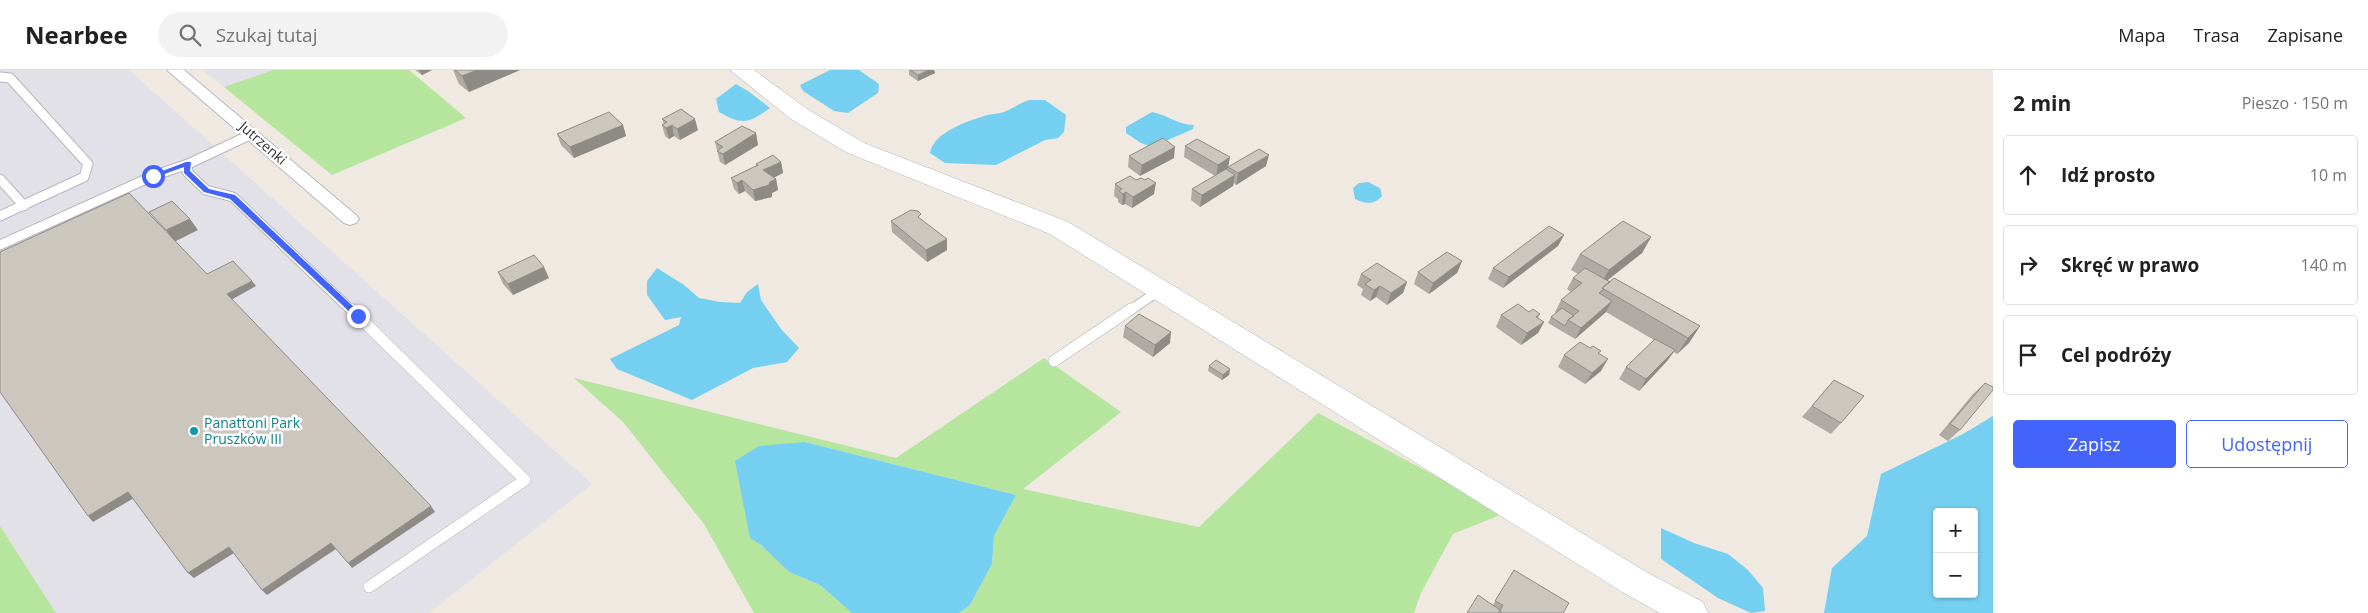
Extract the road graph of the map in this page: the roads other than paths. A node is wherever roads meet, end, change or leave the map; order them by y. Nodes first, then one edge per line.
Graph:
1 (175, 70) edge
2 (741, 70) edge
3 (0, 77) edge
4 (252, 134) junction
5 (188, 164) junction
6 (0, 180) edge
7 (24, 206) junction
8 (0, 216) edge
9 (350, 219) dead end
10 (0, 245) edge
11 (1160, 290) junction
12 (1054, 361) dead end
13 (369, 587) dead end
14 (1691, 613) edge

1 - 4 street, Jutrzenki
2 - 11 street
3 - 7 lane
4 - 5 lane
4 - 9 street, Jutrzenki
5 - 10 lane
5 - 13 lane
6 - 7 lane
7 - 8 lane
11 - 12 lane
11 - 14 street

